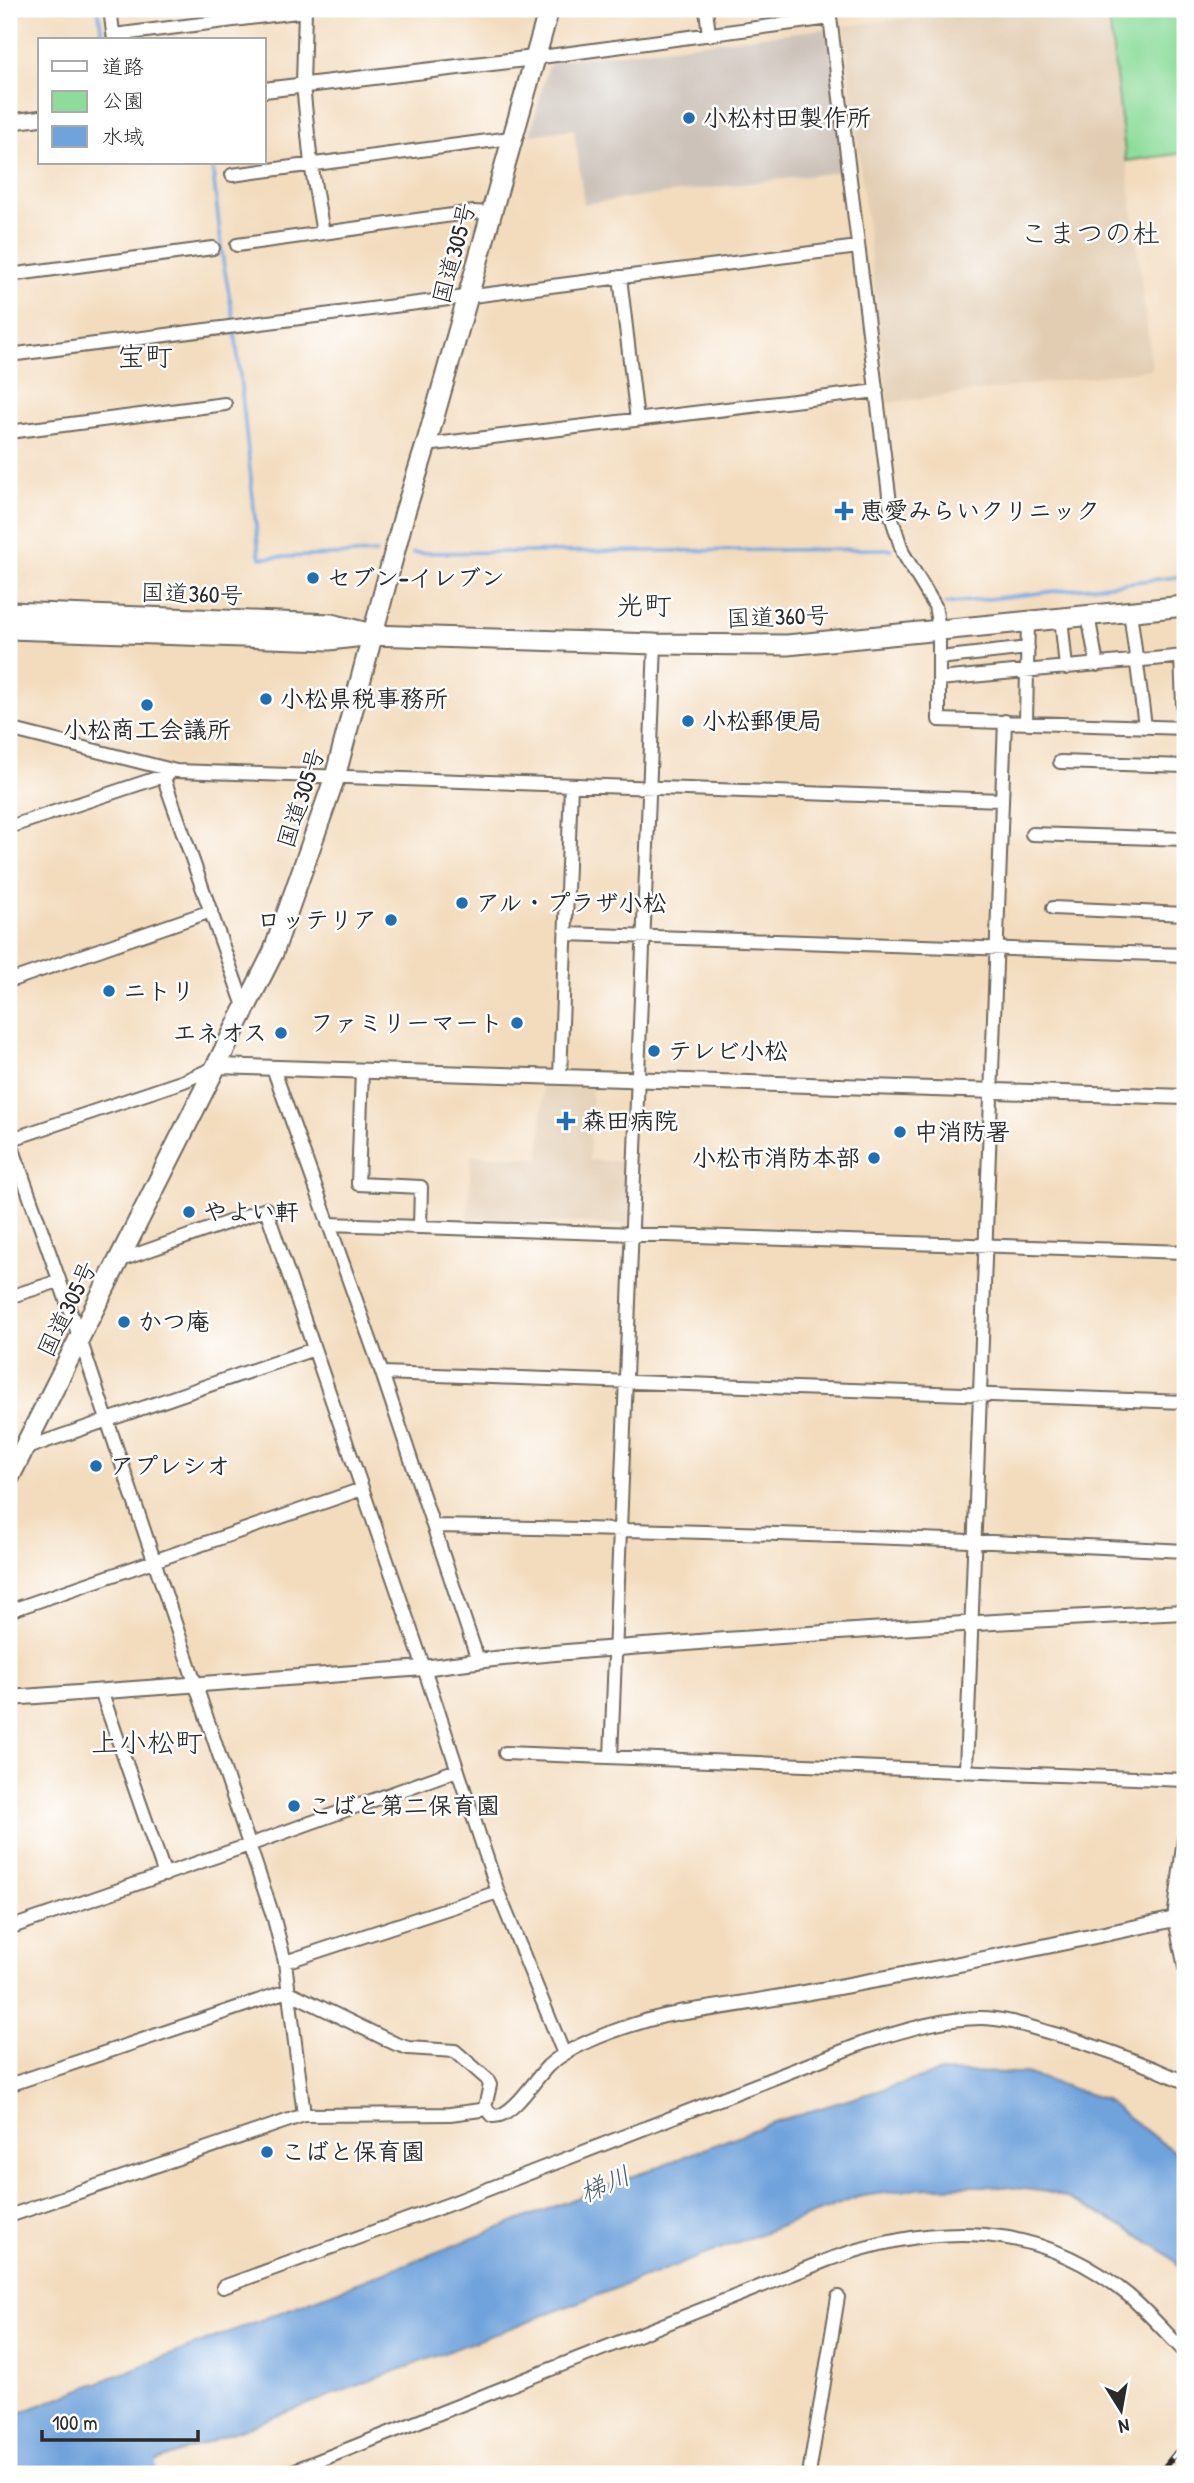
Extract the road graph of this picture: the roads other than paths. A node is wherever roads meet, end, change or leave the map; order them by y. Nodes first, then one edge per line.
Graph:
1 (110, 9) edge
2 (549, 9) edge
3 (706, 9) edge
4 (305, 10) edge
5 (830, 13) edge
6 (709, 34) junction
7 (114, 38) edge
8 (534, 58) junction
9 (303, 85) junction
10 (266, 90) edge
11 (38, 118) edge
12 (9, 121) edge
13 (511, 138) junction
14 (311, 164) junction
15 (232, 175) dead end
16 (490, 213) junction
17 (323, 233) junction
18 (237, 244) dead end
19 (858, 247) junction
20 (213, 248) dead end
21 (9, 275) edge
22 (620, 277) junction
23 (467, 296) junction
24 (9, 355) edge
25 (877, 391) junction
26 (226, 404) dead end
27 (637, 420) junction
28 (9, 432) edge
29 (426, 444) junction
30 (1185, 606) edge
31 (1130, 611) junction
32 (9, 612) edge
33 (1088, 615) junction
34 (1061, 617) junction
35 (1028, 620) junction
36 (939, 628) junction
37 (9, 629) edge
38 (372, 635) junction
39 (655, 644) junction
40 (1028, 648) junction
41 (1183, 657) edge
42 (939, 658) junction
43 (1136, 661) junction
44 (1097, 665) junction
45 (1066, 668) junction
46 (1028, 671) junction
47 (939, 679) junction
48 (1004, 721) junction
49 (1026, 722) junction
50 (1145, 726) junction
51 (1184, 728) edge
52 (9, 729) edge
53 (1060, 762) dead end
54 (1185, 766) edge
55 (176, 771) junction
56 (163, 776) junction
57 (335, 777) junction
58 (571, 785) junction
59 (648, 788) junction
60 (1002, 800) junction
61 (9, 827) edge
62 (1032, 834) dead end
63 (1185, 839) edge
64 (1053, 908) dead end
65 (211, 911) junction
66 (1185, 914) edge
67 (566, 934) junction
68 (642, 936) junction
69 (995, 948) junction
70 (1185, 955) edge
71 (9, 981) edge
72 (244, 1009) junction
73 (218, 1066) junction
74 (273, 1068) junction
75 (362, 1070) junction
76 (560, 1077) junction
77 (637, 1080) junction
78 (992, 1091) junction
79 (1185, 1097) edge
80 (9, 1139) edge
81 (328, 1224) junction
82 (420, 1227) junction
83 (631, 1233) junction
84 (985, 1244) junction
85 (1185, 1252) edge
86 (118, 1261) junction
87 (59, 1281) junction
88 (9, 1297) edge
89 (80, 1339) junction
90 (314, 1349) junction
91 (382, 1373) junction
92 (625, 1382) junction
93 (979, 1394) junction
94 (1185, 1402) edge
95 (106, 1420) junction
96 (16, 1451) edge
97 (9, 1478) edge
98 (362, 1489) junction
99 (434, 1526) junction
100 (620, 1529) junction
101 (974, 1540) junction
102 (1185, 1551) edge
103 (155, 1562) junction
104 (9, 1611) edge
105 (1185, 1612) edge
106 (972, 1622) junction
107 (615, 1648) junction
108 (478, 1660) junction
109 (424, 1668) junction
110 (196, 1684) junction
111 (101, 1691) junction
112 (9, 1698) edge
113 (505, 1753) dead end
114 (611, 1757) junction
115 (457, 1770) junction
116 (966, 1770) junction
117 (1185, 1780) edge
118 (1185, 1838) edge
119 (249, 1845) junction
120 (165, 1875) junction
121 (498, 1892) junction
122 (1180, 1911) edge
123 (9, 1928) edge
124 (285, 1962) junction
125 (1185, 1968) edge
126 (287, 1991) junction
127 (680, 2012) joint
128 (564, 2054) junction
129 (1185, 2082) edge
130 (9, 2085) edge
131 (485, 2107) junction
132 (304, 2115) junction
133 (9, 2217) edge
134 (223, 2287) dead end
135 (838, 2297) dead end
136 (1185, 2351) edge
137 (285, 2474) edge
138 (809, 2474) edge

1 - 7 street
2 - 8 highway, 国道305号
3 - 6 street
4 - 7 street
4 - 9 street
5 - 6 street
5 - 19 street
6 - 8 street
8 - 9 street
8 - 13 highway, 国道305号
9 - 10 street
9 - 14 street
11 - 12 street
13 - 14 street
13 - 16 highway, 国道305号
14 - 15 street
14 - 17 street
16 - 17 street
16 - 23 highway, 国道305号
17 - 18 street
19 - 22 street
19 - 25 street
20 - 21 street
22 - 23 street
22 - 27 street
23 - 24 street
23 - 29 highway, 国道305号
25 - 27 street
25 - 36 street
26 - 28 street
27 - 29 street
29 - 38 highway, 国道305号
30 - 31 highway, 国道360号
31 - 33 highway, 国道360号
31 - 43 street
32 - 38 highway, 国道360号
33 - 34 highway, 国道360号
33 - 44 street
34 - 35 highway, 国道360号
34 - 45 street
35 - 36 highway, 国道360号
35 - 40 street
36 - 39 highway, 国道360号
36 - 42 street
37 - 38 highway, 国道360号
38 - 39 highway, 国道360号
38 - 57 highway, 国道305号
39 - 59 street
40 - 42 street
40 - 46 street
41 - 43 street
41 - 51 street
42 - 47 street
43 - 44 street
43 - 50 street
44 - 45 street
45 - 46 street
46 - 47 street
46 - 49 street
47 - 48 street
48 - 49 street
48 - 60 street
49 - 50 street
50 - 51 street
52 - 55 street
53 - 54 street
55 - 56 street
55 - 57 street
56 - 61 street
56 - 65 street
57 - 58 street
57 - 72 highway, 国道305号
58 - 59 street
58 - 67 street
59 - 60 street
59 - 68 street
60 - 69 street
62 - 63 street
64 - 66 street
65 - 71 street
65 - 72 street
67 - 68 street
67 - 76 street
68 - 69 street
68 - 77 street
69 - 70 street
69 - 78 street
72 - 73 highway, 国道305号
73 - 74 street
73 - 80 street
73 - 86 highway, 国道305号
74 - 75 street
74 - 81 street
75 - 76 street
75 - 82 street
76 - 77 street
77 - 78 street
77 - 83 street
78 - 79 street
78 - 84 street
80 - 87 street
81 - 82 street
81 - 91 street
82 - 83 street
83 - 84 street
83 - 92 street
84 - 85 street
84 - 93 street
86 - 89 highway, 国道305号
86 - 90 street
87 - 88 street
87 - 89 street
89 - 95 street
89 - 96 highway, 国道305号
90 - 95 street
90 - 98 street
91 - 92 street
91 - 99 street
92 - 93 street
92 - 100 street
93 - 94 street
93 - 101 street
95 - 96 street
95 - 103 street
96 - 97 highway, 国道305号
98 - 103 street
98 - 109 street
99 - 100 street
99 - 108 street
100 - 101 street
100 - 107 street
101 - 102 street
101 - 106 street
103 - 104 street
103 - 110 street
105 - 106 street
106 - 107 street
106 - 116 street
107 - 108 street
107 - 114 street
108 - 109 street
109 - 110 street
109 - 115 street
110 - 111 street
110 - 119 street
111 - 112 street
111 - 120 street
113 - 114 street
114 - 116 street
115 - 119 street
115 - 121 street
116 - 117 street
118 - 122 street
119 - 120 street
119 - 124 street
120 - 123 street
121 - 124 street
121 - 128 street
122 - 125 street
122 - 127 street
124 - 126 street
126 - 130 street
126 - 131 street
126 - 132 street
127 - 128 street
128 - 131 street
129 - 134 street
131 - 132 street
132 - 133 street
135 - 138 street
136 - 137 street

